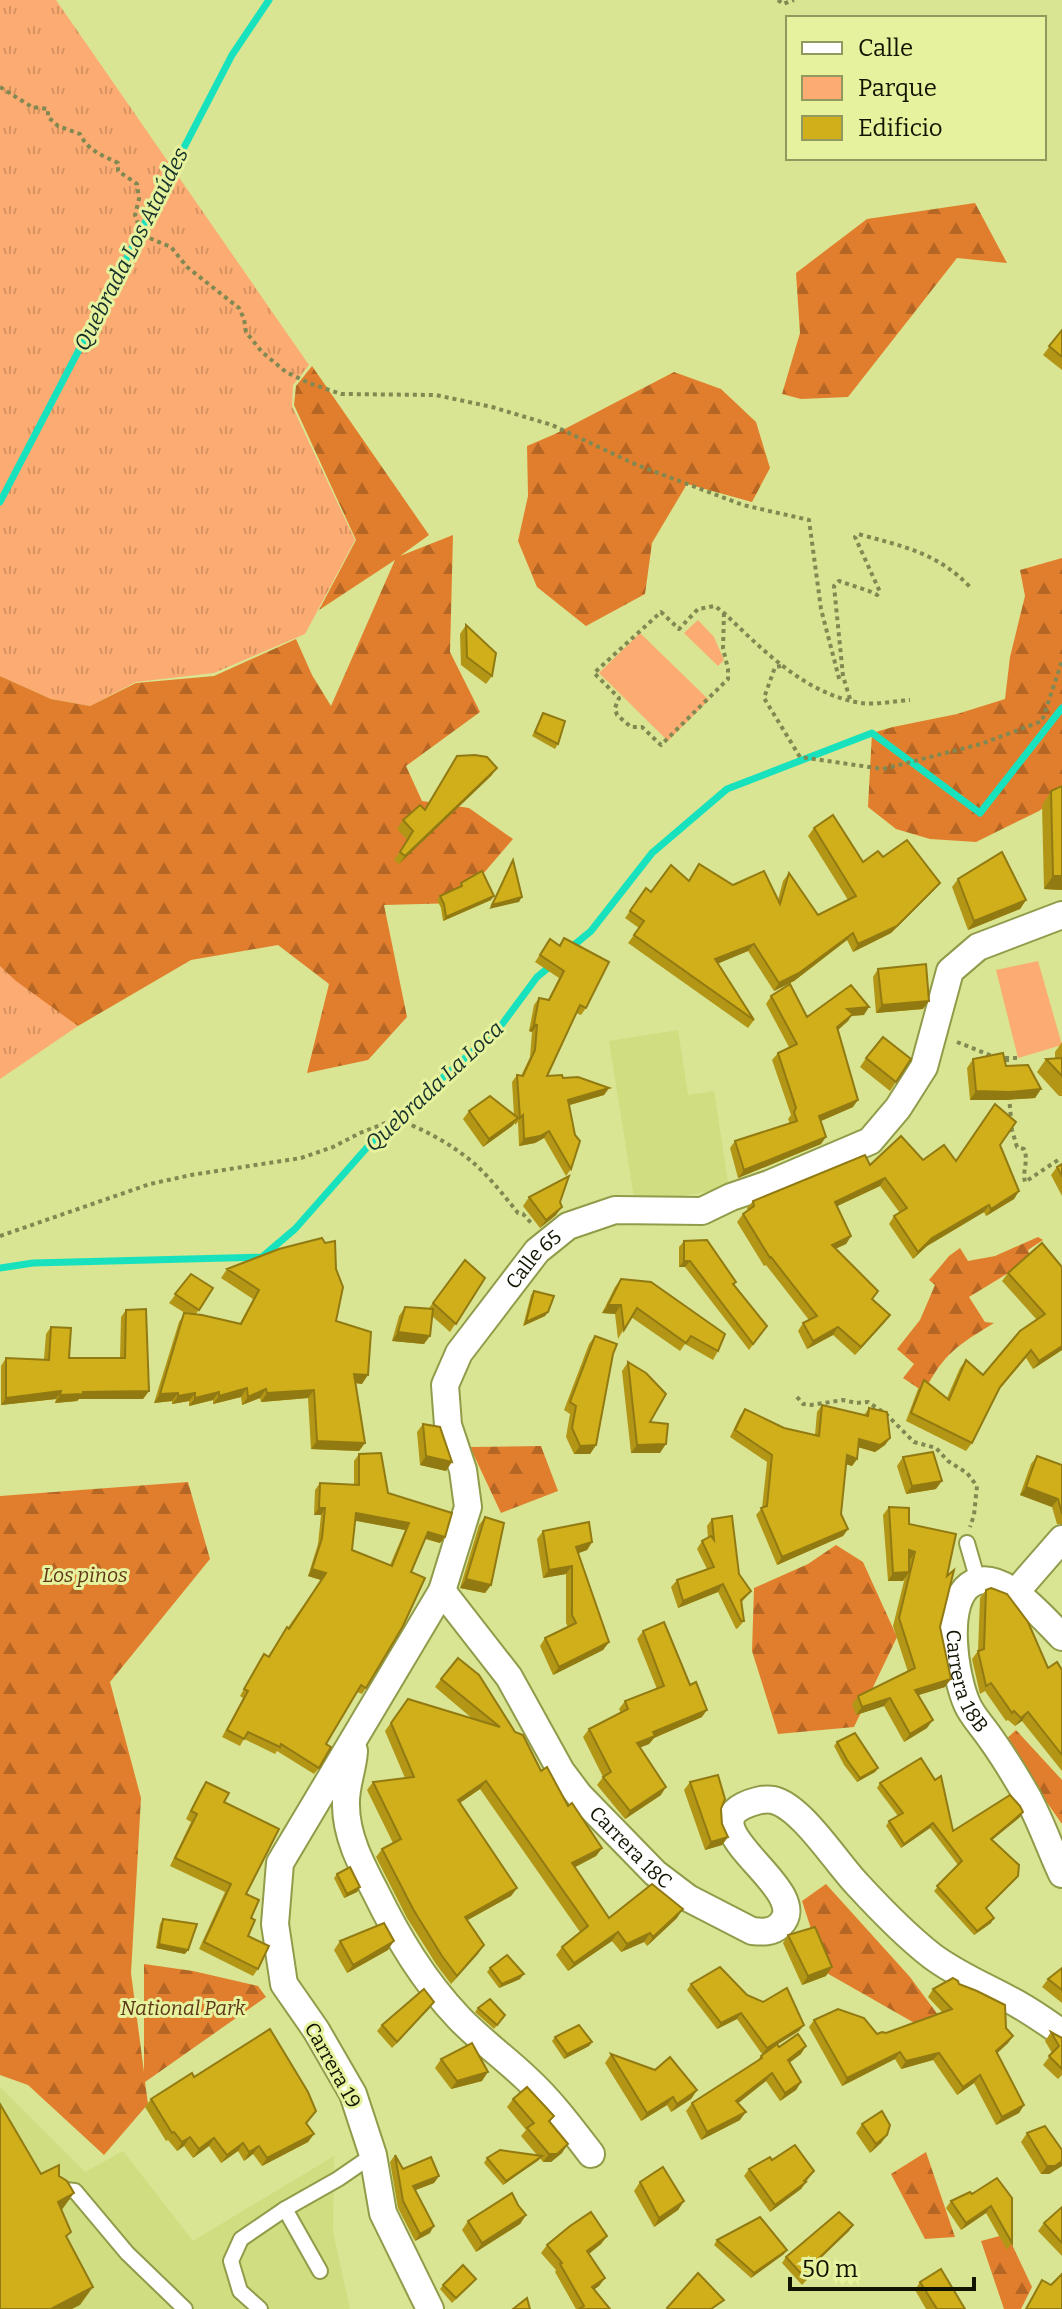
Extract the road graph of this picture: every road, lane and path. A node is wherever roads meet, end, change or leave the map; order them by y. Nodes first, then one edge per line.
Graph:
1 (778, 0) edge
2 (794, 0) edge
3 (0, 87) edge
4 (970, 587) dead end
5 (724, 613) junction
6 (1062, 661) edge
7 (782, 666) junction
8 (843, 676) junction
9 (850, 699) junction
10 (910, 700) dead end
11 (1062, 915) edge
12 (933, 1030) junction
13 (1007, 1058) junction
14 (1018, 1058) dead end
15 (1061, 1158) edge
16 (0, 1236) edge
17 (545, 1244) junction
18 (797, 1397) dead end
19 (1062, 1539) edge
20 (967, 1543) joint
21 (978, 1581) junction
22 (442, 1591) junction
23 (1015, 1593) junction
24 (1062, 1637) edge
25 (355, 1739) junction
26 (280, 1863) joint
27 (1062, 1874) edge
28 (1062, 2033) edge
29 (591, 2154) dead end
30 (373, 2155) junction
31 (55, 2189) edge
32 (285, 2209) junction
33 (320, 2271) dead end
34 (185, 2309) edge
35 (260, 2309) edge
36 (430, 2309) edge

1 - 2 path
3 - 8 path
4 - 8 path
5 - 5 path
5 - 7 path
6 - 7 path
7 - 9 path
8 - 9 path
9 - 10 path
11 - 12 street, Calle 65
12 - 13 path
12 - 17 street, Calle 65
13 - 14 path
13 - 15 path
16 - 17 path
17 - 22 street, Calle 65
18 - 20 path
19 - 23 street
20 - 21 lane
21 - 23 street
21 - 27 street, Carrera 18B
22 - 25 street, Calle 65
22 - 28 street, Carrera 18C
23 - 24 street
25 - 26 street, Calle 65
25 - 29 street
26 - 30 street, Carrera 19
30 - 32 lane
30 - 36 street, Carrera 19
31 - 34 lane
32 - 33 lane
32 - 35 lane

